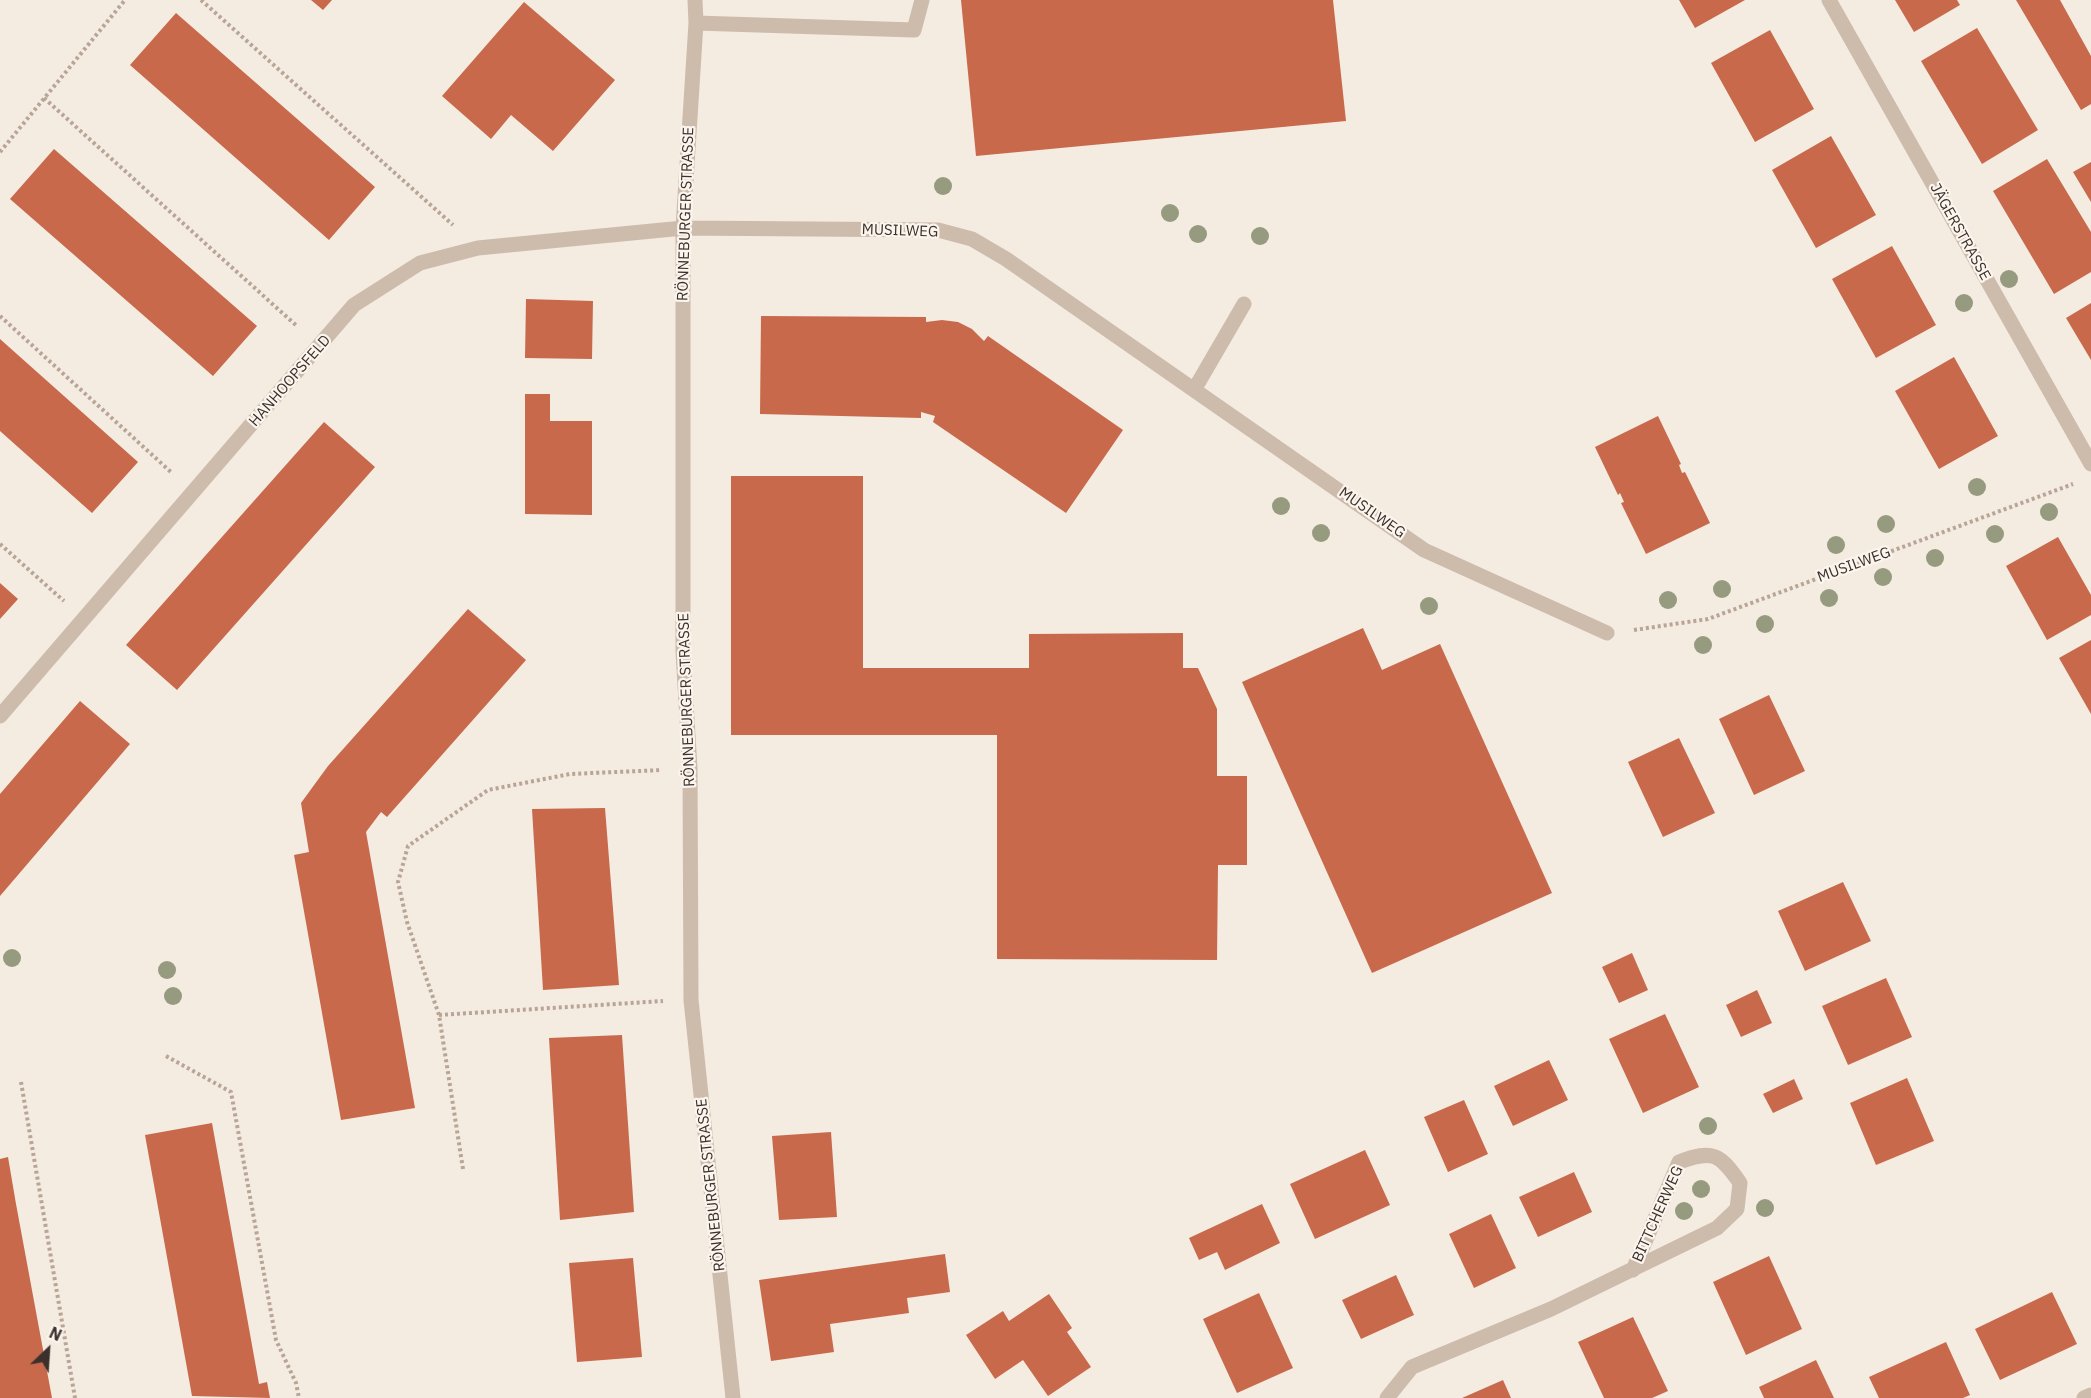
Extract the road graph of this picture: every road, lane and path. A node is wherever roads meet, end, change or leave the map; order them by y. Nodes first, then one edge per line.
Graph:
1 (125, 0) edge
2 (201, 0) edge
3 (695, 0) edge
4 (922, 0) edge
5 (1829, 0) edge
6 (696, 23) junction
7 (44, 98) junction
8 (0, 153) edge
9 (683, 228) junction
10 (478, 248) junction
11 (1244, 304) dead end
12 (0, 316) edge
13 (320, 346) junction
14 (1194, 390) junction
15 (2091, 464) edge
16 (2080, 481) dead end
17 (194, 492) junction
18 (0, 544) edge
19 (85, 620) junction
20 (1607, 633) joint
21 (0, 716) edge
22 (690, 769) junction
23 (691, 1000) junction
24 (439, 1015) junction
25 (166, 1056) dead end
26 (21, 1082) dead end
27 (463, 1169) dead end
28 (1633, 1270) junction
29 (2091, 1395) edge
30 (75, 1398) edge
31 (299, 1398) edge
32 (733, 1398) edge
33 (1387, 1398) edge
34 (2084, 1398) edge

1 - 7 path
2 - 10 path
3 - 6 street, RÖNNEBURGER STRASSE
4 - 6 street
5 - 15 street, JÄGERSTRASSE
6 - 9 street, RÖNNEBURGER STRASSE
7 - 8 path
7 - 13 path
9 - 10 street, HANHOOPSFELD
9 - 14 street, MUSILWEG
9 - 22 street, RÖNNEBURGER STRASSE
10 - 13 street, HANHOOPSFELD
11 - 14 street
12 - 17 path
13 - 17 street, HANHOOPSFELD
14 - 20 street, MUSILWEG
16 - 20 path, MUSILWEG
17 - 19 street, HANHOOPSFELD
18 - 19 path
19 - 21 street, HANHOOPSFELD
22 - 23 street, RÖNNEBURGER STRASSE
22 - 24 path
23 - 24 path
23 - 32 street, RÖNNEBURGER STRASSE
24 - 27 path
25 - 31 path
26 - 30 path
28 - 28 street, BITTCHERWEG
28 - 33 street, BITTCHERWEG
29 - 34 street

